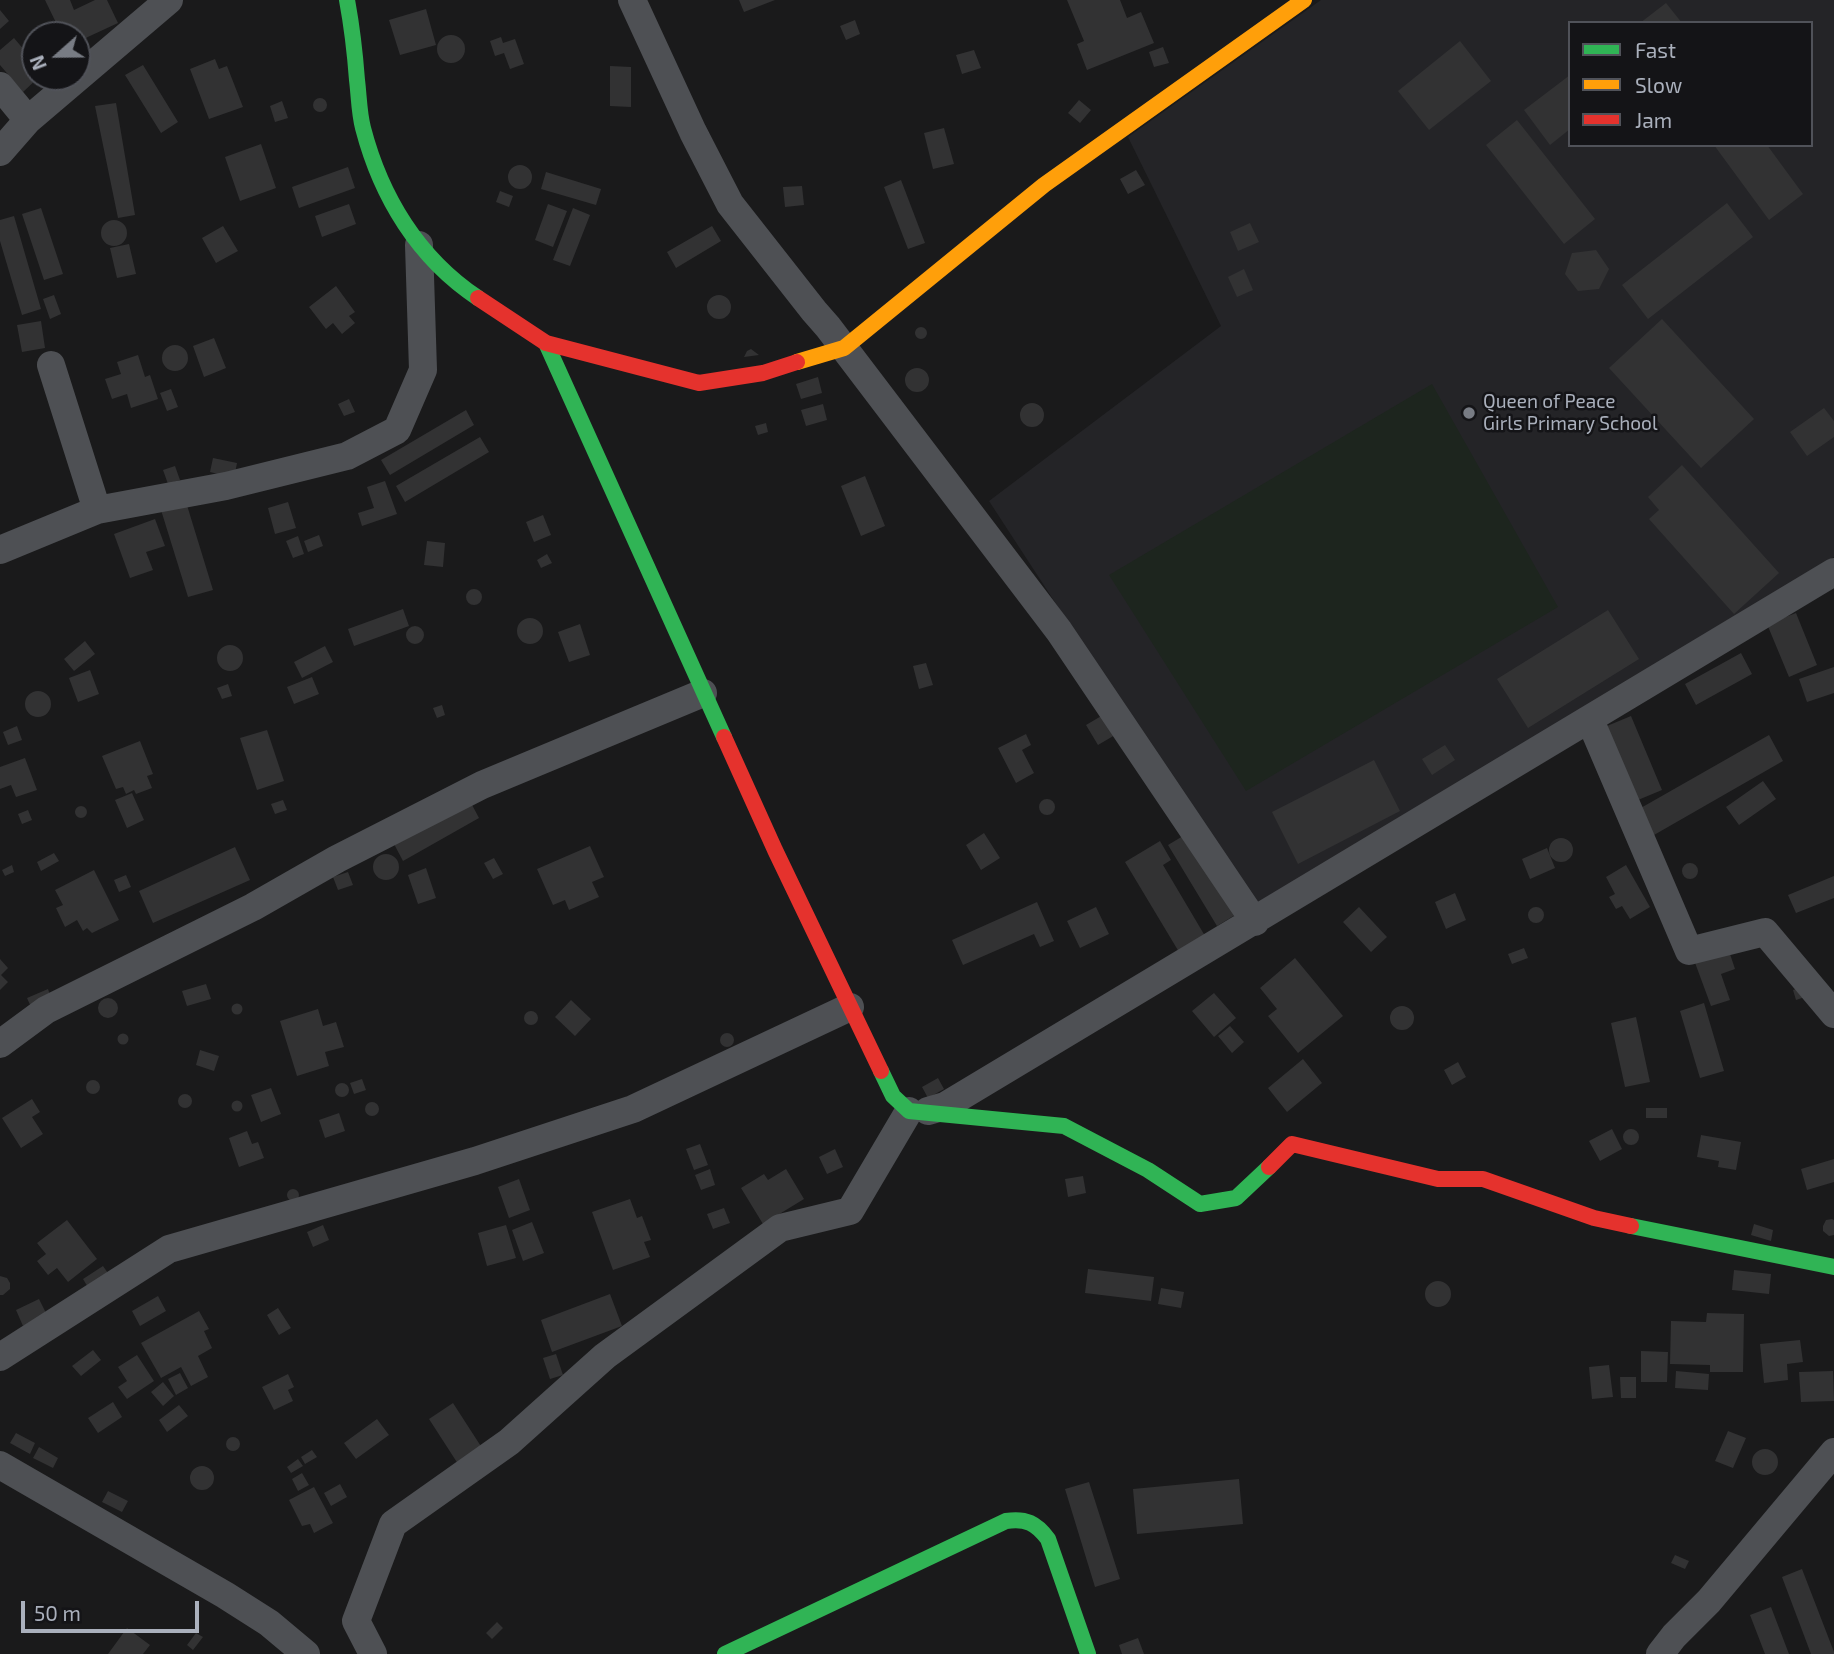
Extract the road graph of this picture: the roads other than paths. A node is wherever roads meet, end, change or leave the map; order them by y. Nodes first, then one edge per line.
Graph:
1 (169, 0) edge
2 (347, 0) edge
3 (632, 0) edge
4 (1304, 0) edge
5 (0, 86) edge
6 (28, 120) junction
7 (0, 152) edge
8 (419, 245) junction
9 (546, 344) junction
10 (844, 348) junction
11 (51, 365) dead end
12 (97, 510) junction
13 (0, 550) edge
14 (1834, 572) edge
15 (703, 693) junction
16 (1590, 720) junction
17 (1255, 922) junction
18 (850, 1007) junction
19 (1834, 1014) edge
20 (0, 1044) edge
21 (917, 1111) junction
22 (1834, 1267) edge
23 (0, 1357) edge
24 (1834, 1452) edge
25 (0, 1465) edge
26 (306, 1654) edge
27 (373, 1654) edge
28 (725, 1654) edge
29 (1087, 1654) edge
30 (1660, 1654) edge

1 - 6 street
2 - 8 street
3 - 10 street
4 - 10 street
5 - 6 street
6 - 7 street
8 - 9 street
8 - 12 street
9 - 10 street
9 - 15 street
10 - 17 street
11 - 12 street
12 - 13 street
14 - 16 street
15 - 18 street
15 - 20 street
16 - 17 street
16 - 19 street
17 - 21 street
18 - 21 street
18 - 23 street
21 - 22 street
21 - 27 street
24 - 30 street
25 - 26 street
28 - 29 street

